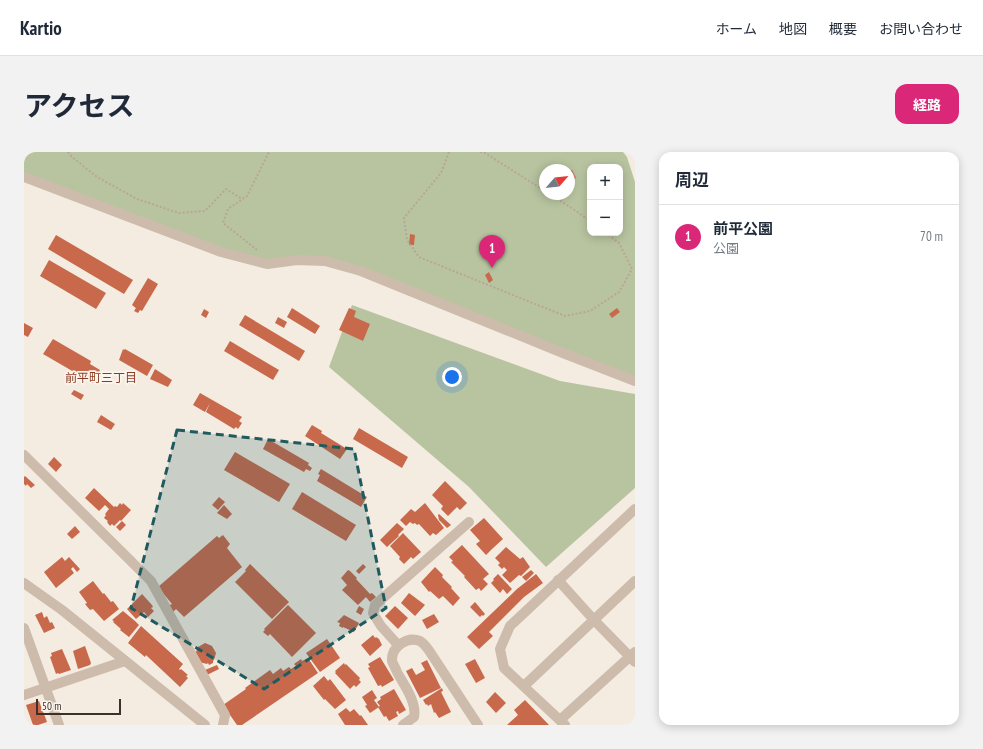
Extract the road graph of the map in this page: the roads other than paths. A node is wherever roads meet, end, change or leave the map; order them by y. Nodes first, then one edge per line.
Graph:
1 (24, 177) edge
2 (635, 381) edge
3 (24, 454) edge
4 (634, 511) edge
5 (469, 522) dead end
6 (558, 580) junction
7 (635, 582) edge
8 (24, 583) edge
9 (594, 620) junction
10 (24, 628) edge
11 (398, 645) junction
12 (633, 657) edge
13 (124, 661) junction
14 (524, 686) junction
15 (45, 687) junction
16 (24, 695) edge
17 (562, 722) edge
18 (59, 725) edge
19 (205, 725) edge
20 (223, 725) edge
21 (403, 725) edge
22 (478, 725) edge

1 - 2 street
3 - 20 street
4 - 6 street
5 - 11 street
6 - 9 street
6 - 14 street
7 - 9 street
8 - 13 street
9 - 12 street
9 - 14 street
10 - 15 street
11 - 21 street
11 - 22 street
12 - 17 street
13 - 15 street
13 - 19 street
14 - 17 street
15 - 16 street
15 - 18 street

